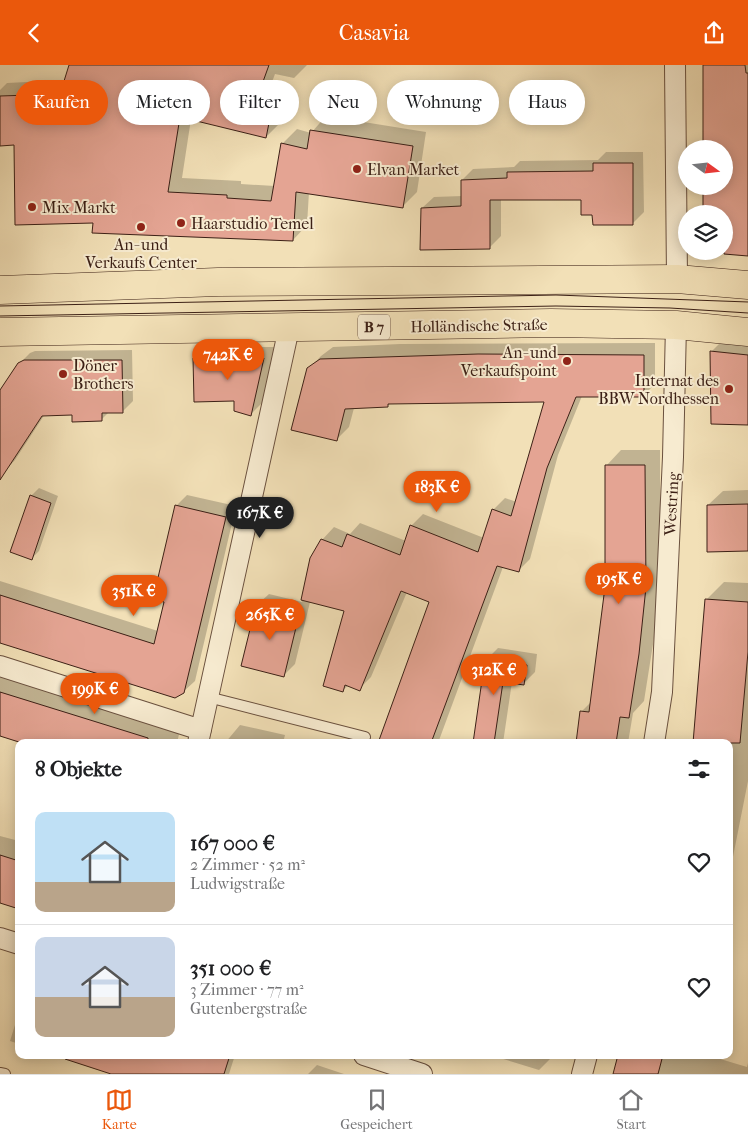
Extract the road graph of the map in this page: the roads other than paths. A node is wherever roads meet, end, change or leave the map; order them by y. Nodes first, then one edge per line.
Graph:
1 (675, 65) edge
2 (677, 279) junction
3 (748, 285) edge
4 (0, 289) edge
5 (676, 325) junction
6 (289, 328) junction
7 (748, 332) edge
8 (0, 333) edge
9 (0, 666) edge
10 (208, 697) junction
11 (199, 736) edge
12 (366, 737) dead end
13 (655, 739) edge
14 (0, 938) edge
15 (15, 943) edge
16 (376, 1059) edge
17 (586, 1059) edge
18 (0, 1073) edge
19 (5, 1074) edge
20 (422, 1074) edge
21 (582, 1074) edge

1 - 2 street
2 - 3 main road
2 - 4 main road
5 - 6 main road, Holländische Straße / B 7
5 - 7 main road, Holländische Straße / B 7
5 - 13 street, Westring
6 - 8 main road, Holländische Straße / B 7
6 - 10 street
9 - 11 street
10 - 11 street
10 - 12 lane
14 - 15 street
16 - 20 street
17 - 21 street
18 - 19 lane

